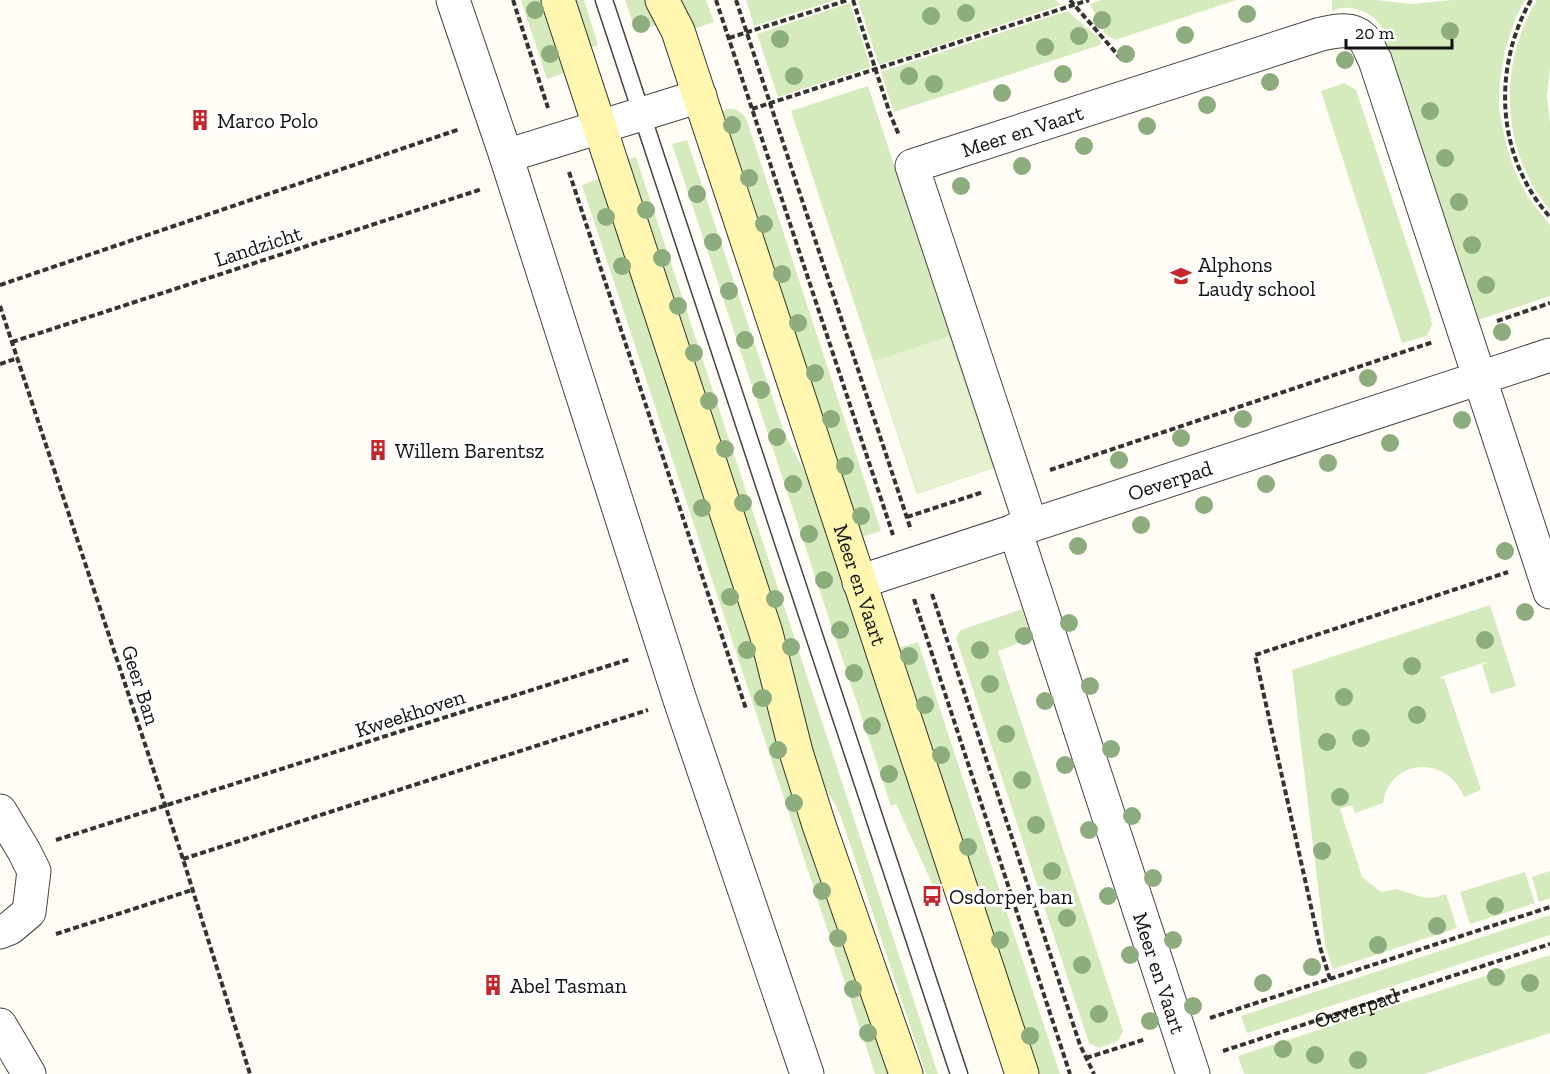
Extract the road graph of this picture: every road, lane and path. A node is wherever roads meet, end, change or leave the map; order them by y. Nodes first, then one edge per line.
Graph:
1 (453, 0) edge
2 (513, 0) edge
3 (558, 0) edge
4 (604, 0) edge
5 (662, 0) edge
6 (736, 0) edge
7 (848, 0) edge
8 (853, 0) edge
9 (1070, 0) edge
10 (1089, 0) edge
11 (1531, 0) edge
12 (1075, 4) junction
13 (747, 32) junction
14 (729, 38) dead end
15 (876, 70) junction
16 (1134, 93) junction
17 (700, 96) junction
18 (752, 109) dead end
19 (641, 114) junction
20 (493, 118) junction
21 (600, 127) junction
22 (559, 140) junction
23 (912, 166) junction
24 (509, 168) junction
25 (1550, 217) edge
26 (0, 285) edge
27 (1550, 303) edge
28 (0, 306) edge
29 (1465, 331) junction
30 (12, 342) junction
31 (1550, 355) edge
32 (18, 358) junction
33 (0, 364) edge
34 (1480, 378) junction
35 (1016, 481) junction
36 (907, 517) dead end
37 (1023, 528) junction
38 (1545, 577) edge
39 (859, 582) junction
40 (664, 648) junction
41 (680, 700) junction
42 (747, 709) dead end
43 (165, 806) junction
44 (0, 811) edge
45 (183, 860) junction
46 (29, 861) junction
47 (192, 890) junction
48 (1550, 907) edge
49 (0, 932) edge
50 (45, 937) dead end
51 (1550, 944) edge
52 (1330, 979) junction
53 (0, 1025) edge
54 (1178, 1028) junction
55 (1086, 1058) dead end
56 (1191, 1068) edge
57 (29, 1074) edge
58 (250, 1074) edge
59 (807, 1074) edge
60 (906, 1074) edge
61 (958, 1074) edge
62 (1022, 1074) edge

1 - 20 street
2 - 22 path
3 - 21 main road
4 - 19 lane
5 - 17 main road, Meer en Vaart
6 - 13 path
7 - 13 path
8 - 15 path
9 - 12 path
10 - 12 path
11 - 25 path
12 - 15 path
12 - 16 path
13 - 14 path
15 - 18 path
15 - 23 path
16 - 23 street, Meer en Vaart
16 - 29 street, Meer en Vaart
17 - 19 street
17 - 39 main road, Meer en Vaart
19 - 21 street
19 - 61 lane
20 - 24 street
20 - 26 path
21 - 22 street
21 - 60 main road
22 - 24 street
22 - 42 path
23 - 35 street, Meer en Vaart
24 - 30 path, Landzicht
24 - 40 street
27 - 29 path
28 - 30 path, Geer Ban
29 - 34 street
29 - 35 path
30 - 32 path, Geer Ban
31 - 34 street, Oeverpad
32 - 33 path
32 - 43 path, Geer Ban
34 - 37 street, Oeverpad
34 - 38 street
35 - 36 path
35 - 37 street, Meer en Vaart
37 - 39 street, Oeverpad
37 - 54 street, Meer en Vaart
38 - 52 path
39 - 62 main road, Meer en Vaart
40 - 41 street
40 - 43 path, Kweekhoven
41 - 45 path
41 - 59 street
43 - 45 path, Geer Ban
43 - 46 path, Kweekhoven
44 - 46 street
45 - 47 path, Geer Ban
46 - 49 street
47 - 50 path
47 - 58 path, Geer Ban
48 - 52 path
51 - 56 path, Oeverpad
52 - 54 path
53 - 57 street
54 - 55 path
54 - 56 street, Meer en Vaart

